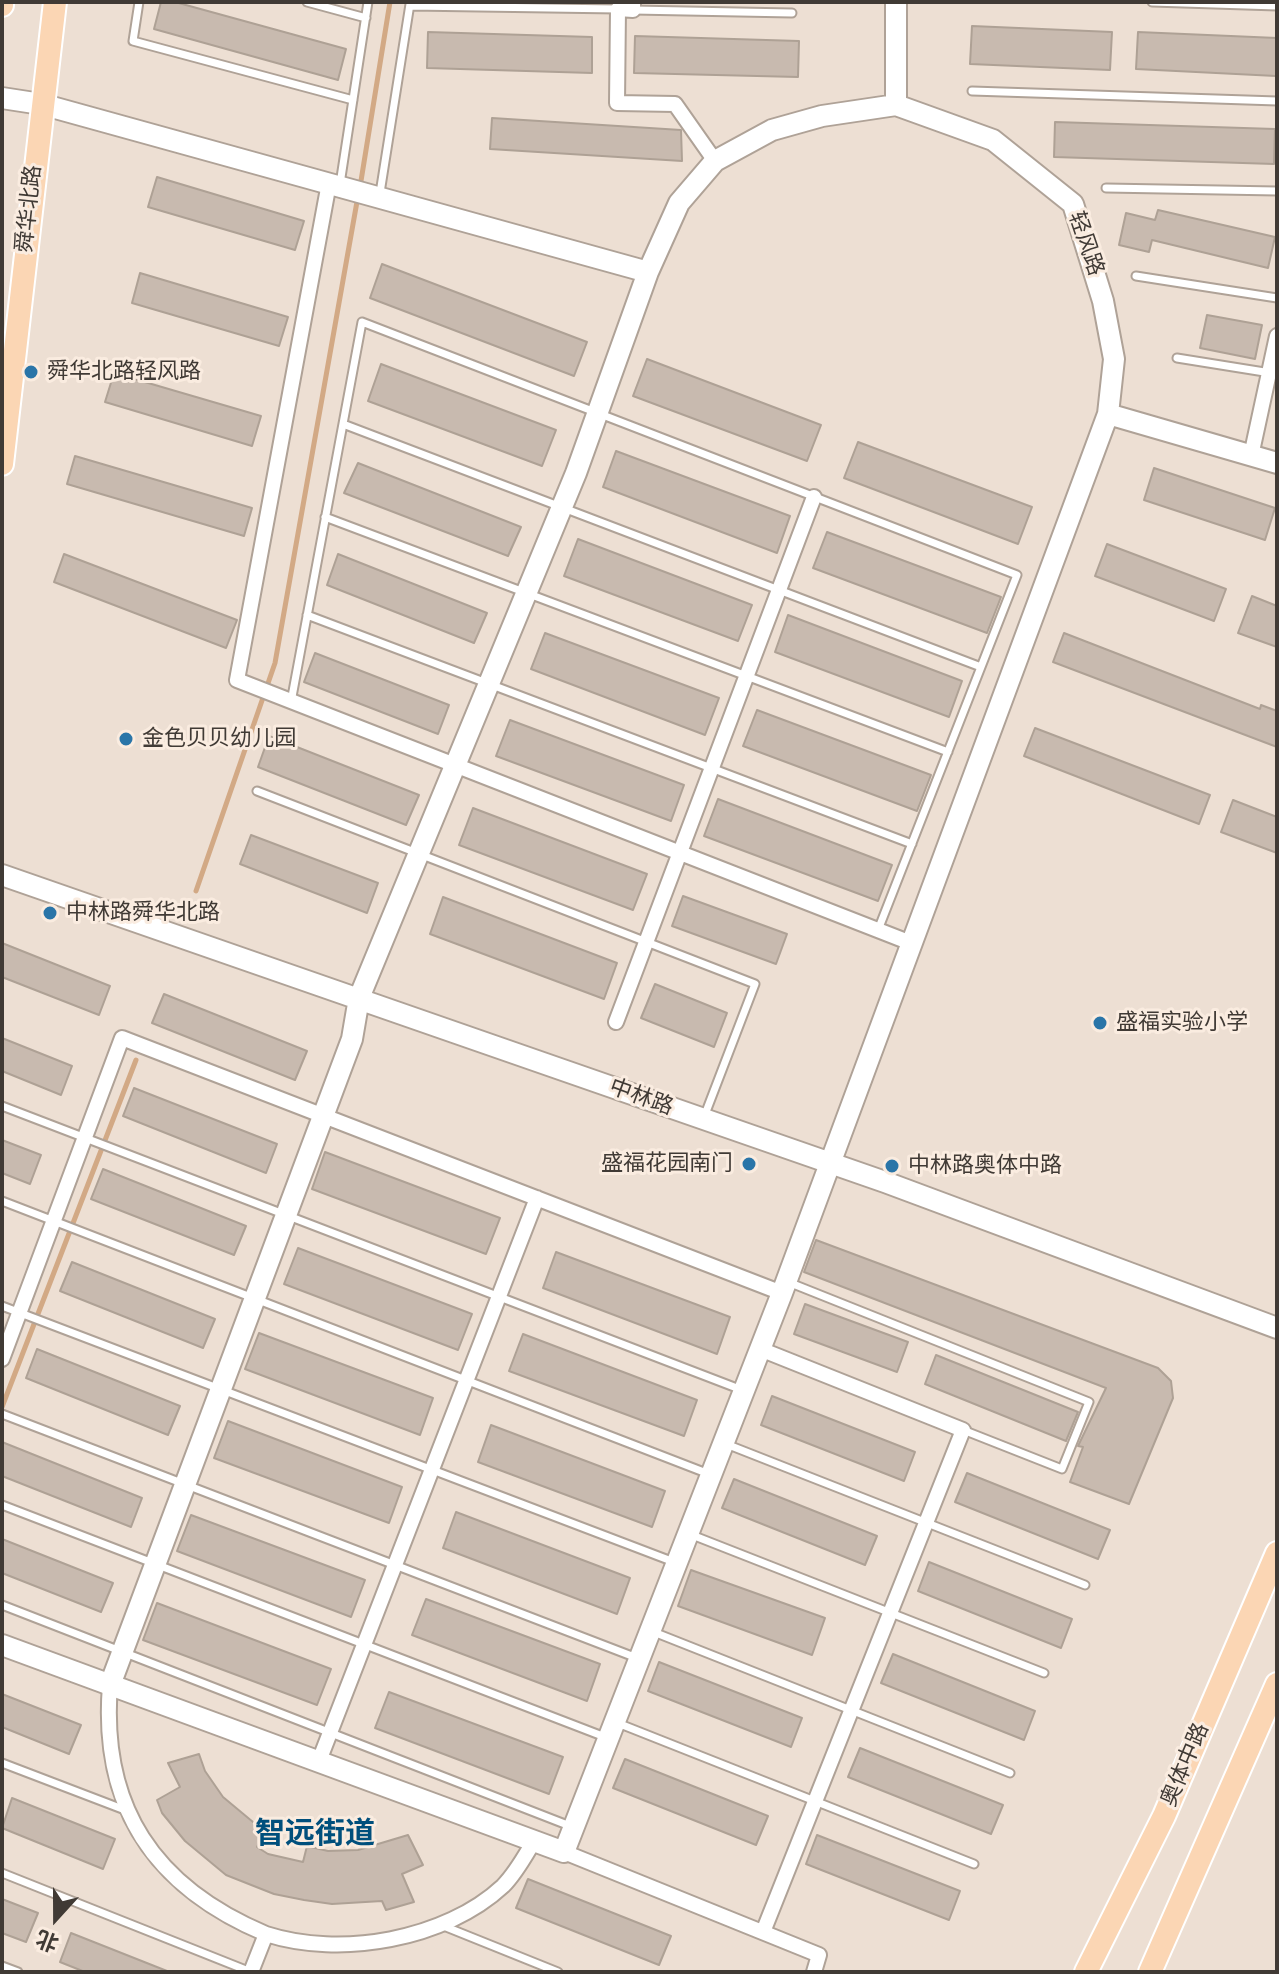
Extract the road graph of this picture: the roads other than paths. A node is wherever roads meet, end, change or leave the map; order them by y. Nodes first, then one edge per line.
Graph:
1 (55, 2) edge
2 (139, 2) edge
3 (307, 2) edge
4 (368, 2) edge
5 (896, 2) edge
6 (1152, 2) edge
7 (410, 4) edge
8 (1277, 6) edge
9 (628, 7) edge
10 (792, 13) dead end
11 (366, 18) junction
12 (972, 91) dead end
13 (2, 98) edge
14 (353, 100) junction
15 (1277, 101) edge
16 (41, 104) junction
17 (896, 105) junction
18 (715, 161) junction
19 (1106, 188) dead end
20 (353, 190) junction
21 (1277, 191) edge
22 (648, 272) junction
23 (1136, 276) dead end
24 (1277, 298) edge
25 (1277, 336) edge
26 (1177, 358) dead end
27 (1273, 373) edge
28 (597, 413) junction
29 (1108, 414) junction
30 (343, 424) junction
31 (1251, 456) junction
32 (1277, 463) edge
33 (2, 464) edge
34 (814, 497) junction
35 (561, 507) junction
36 (325, 517) junction
37 (779, 590) junction
38 (525, 595) junction
39 (307, 615) junction
40 (981, 667) junction
41 (746, 678) junction
42 (489, 684) junction
43 (290, 703) junction
44 (948, 752) junction
45 (455, 766) junction
46 (712, 769) junction
47 (257, 791) dead end
48 (912, 844) junction
49 (419, 853) junction
50 (680, 853) junction
51 (2, 875) edge
52 (878, 930) junction
53 (646, 942) junction
54 (911, 943) junction
55 (359, 998) junction
56 (616, 1022) dead end
57 (2, 1106) edge
58 (323, 1115) junction
59 (703, 1119) junction
60 (90, 1140) junction
61 (828, 1163) junction
62 (537, 1198) junction
63 (2, 1201) edge
64 (286, 1215) junction
65 (59, 1223) junction
66 (784, 1287) junction
67 (499, 1297) junction
68 (255, 1299) junction
69 (2, 1306) edge
70 (24, 1315) junction
71 (1277, 1328) edge
72 (760, 1349) junction
73 (2, 1359) edge
74 (466, 1381) junction
75 (221, 1390) junction
76 (744, 1390) junction
77 (4, 1415) edge
78 (963, 1430) junction
79 (723, 1443) junction
80 (432, 1470) junction
81 (711, 1475) junction
82 (185, 1485) junction
83 (2, 1505) edge
84 (926, 1523) junction
85 (688, 1534) junction
86 (1277, 1553) edge
87 (676, 1563) junction
88 (155, 1564) junction
89 (395, 1565) junction
90 (1085, 1585) dead end
91 (2, 1605) edge
92 (890, 1613) junction
93 (650, 1631) junction
94 (364, 1644) junction
95 (2, 1645) edge
96 (123, 1652) junction
97 (639, 1659) junction
98 (1044, 1673) dead end
99 (1277, 1684) edge
100 (110, 1685) junction
101 (852, 1710) junction
102 (611, 1730) junction
103 (330, 1733) junction
104 (319, 1761) junction
105 (2, 1763) edge
106 (1010, 1773) dead end
107 (815, 1801) junction
108 (125, 1810) junction
109 (573, 1827) junction
110 (534, 1841) junction
111 (564, 1852) junction
112 (974, 1864) dead end
113 (2, 1873) edge
114 (437, 1924) junction
115 (763, 1932) junction
116 (266, 1934) junction
117 (2, 1966) edge
118 (18, 1972) edge
119 (251, 1972) edge
120 (558, 1972) edge
121 (814, 1972) edge
122 (1086, 1972) edge
123 (1150, 1972) edge

1 - 16 main road, 舜华北路
2 - 14 lane
3 - 11 lane
4 - 11 lane
5 - 17 street
6 - 8 lane
7 - 9 lane
7 - 20 lane
9 - 10 lane
9 - 18 street
11 - 14 lane
12 - 15 lane
13 - 16 street
14 - 20 lane
16 - 20 street
16 - 33 main road, 舜华北路
17 - 18 street
17 - 29 street, 轻风路
18 - 22 street
19 - 21 lane
20 - 22 street
20 - 43 street
22 - 28 street
23 - 24 lane
25 - 27 street
26 - 27 lane
27 - 31 street
28 - 30 lane
28 - 34 lane
28 - 35 street
29 - 31 street
29 - 54 street, 轻风路
30 - 35 lane
30 - 36 lane
31 - 32 street
34 - 37 street
34 - 40 lane
35 - 37 lane
35 - 38 street
36 - 38 lane
36 - 39 lane
37 - 40 lane
37 - 41 street
38 - 41 lane
38 - 42 street
39 - 42 lane
39 - 43 lane
40 - 44 lane
41 - 44 lane
41 - 46 street
42 - 45 street
42 - 46 lane
43 - 45 street
44 - 48 lane
45 - 49 street
45 - 50 street
46 - 48 lane
46 - 50 street
47 - 49 lane
48 - 52 lane
49 - 53 lane
49 - 55 street
50 - 52 street
50 - 53 street
51 - 55 street, 中林路
52 - 54 street
53 - 56 street
53 - 59 lane
54 - 61 street, 轻风路
55 - 58 street
55 - 59 street, 中林路
57 - 60 lane
58 - 60 street
58 - 62 street
58 - 64 street
59 - 61 street, 中林路
60 - 64 lane
60 - 65 street
61 - 66 street, 轻风路
61 - 71 street, 中林路
62 - 66 street
62 - 67 street
63 - 65 lane
64 - 67 lane
64 - 68 street
65 - 68 lane
65 - 70 street
66 - 72 street, 轻风路
66 - 78 lane
67 - 74 street
67 - 76 lane
68 - 74 lane
68 - 75 street
69 - 70 lane
70 - 73 street
70 - 75 lane
72 - 76 street, 轻风路
72 - 78 street
74 - 80 street
74 - 81 lane
75 - 80 lane
75 - 82 street
76 - 79 street, 轻风路
77 - 82 lane
78 - 84 street
79 - 81 street, 轻风路
79 - 84 lane
80 - 87 lane
80 - 89 street
81 - 85 street, 轻风路
82 - 88 street
82 - 89 lane
83 - 88 lane
84 - 90 lane
84 - 92 street
85 - 87 street, 轻风路
85 - 92 lane
86 - 122 main road, 奥体中路
87 - 93 street, 轻风路
88 - 94 lane
88 - 96 street
89 - 94 street
89 - 97 lane
91 - 96 lane
92 - 98 lane
92 - 101 street
93 - 97 street, 轻风路
93 - 101 lane
94 - 102 lane
94 - 103 street
95 - 100 street
96 - 100 street
96 - 103 lane
97 - 102 street, 轻风路
99 - 123 main road
100 - 104 street
100 - 108 street
101 - 106 lane
101 - 107 street
102 - 107 lane
102 - 109 street, 轻风路
103 - 104 street
103 - 109 lane
104 - 110 street
105 - 108 lane
107 - 112 lane
107 - 115 street
108 - 116 street
109 - 111 street, 轻风路
110 - 111 street
110 - 114 street
111 - 115 street
113 - 119 lane
114 - 116 street
114 - 120 lane
115 - 121 street
116 - 119 street
117 - 118 lane

